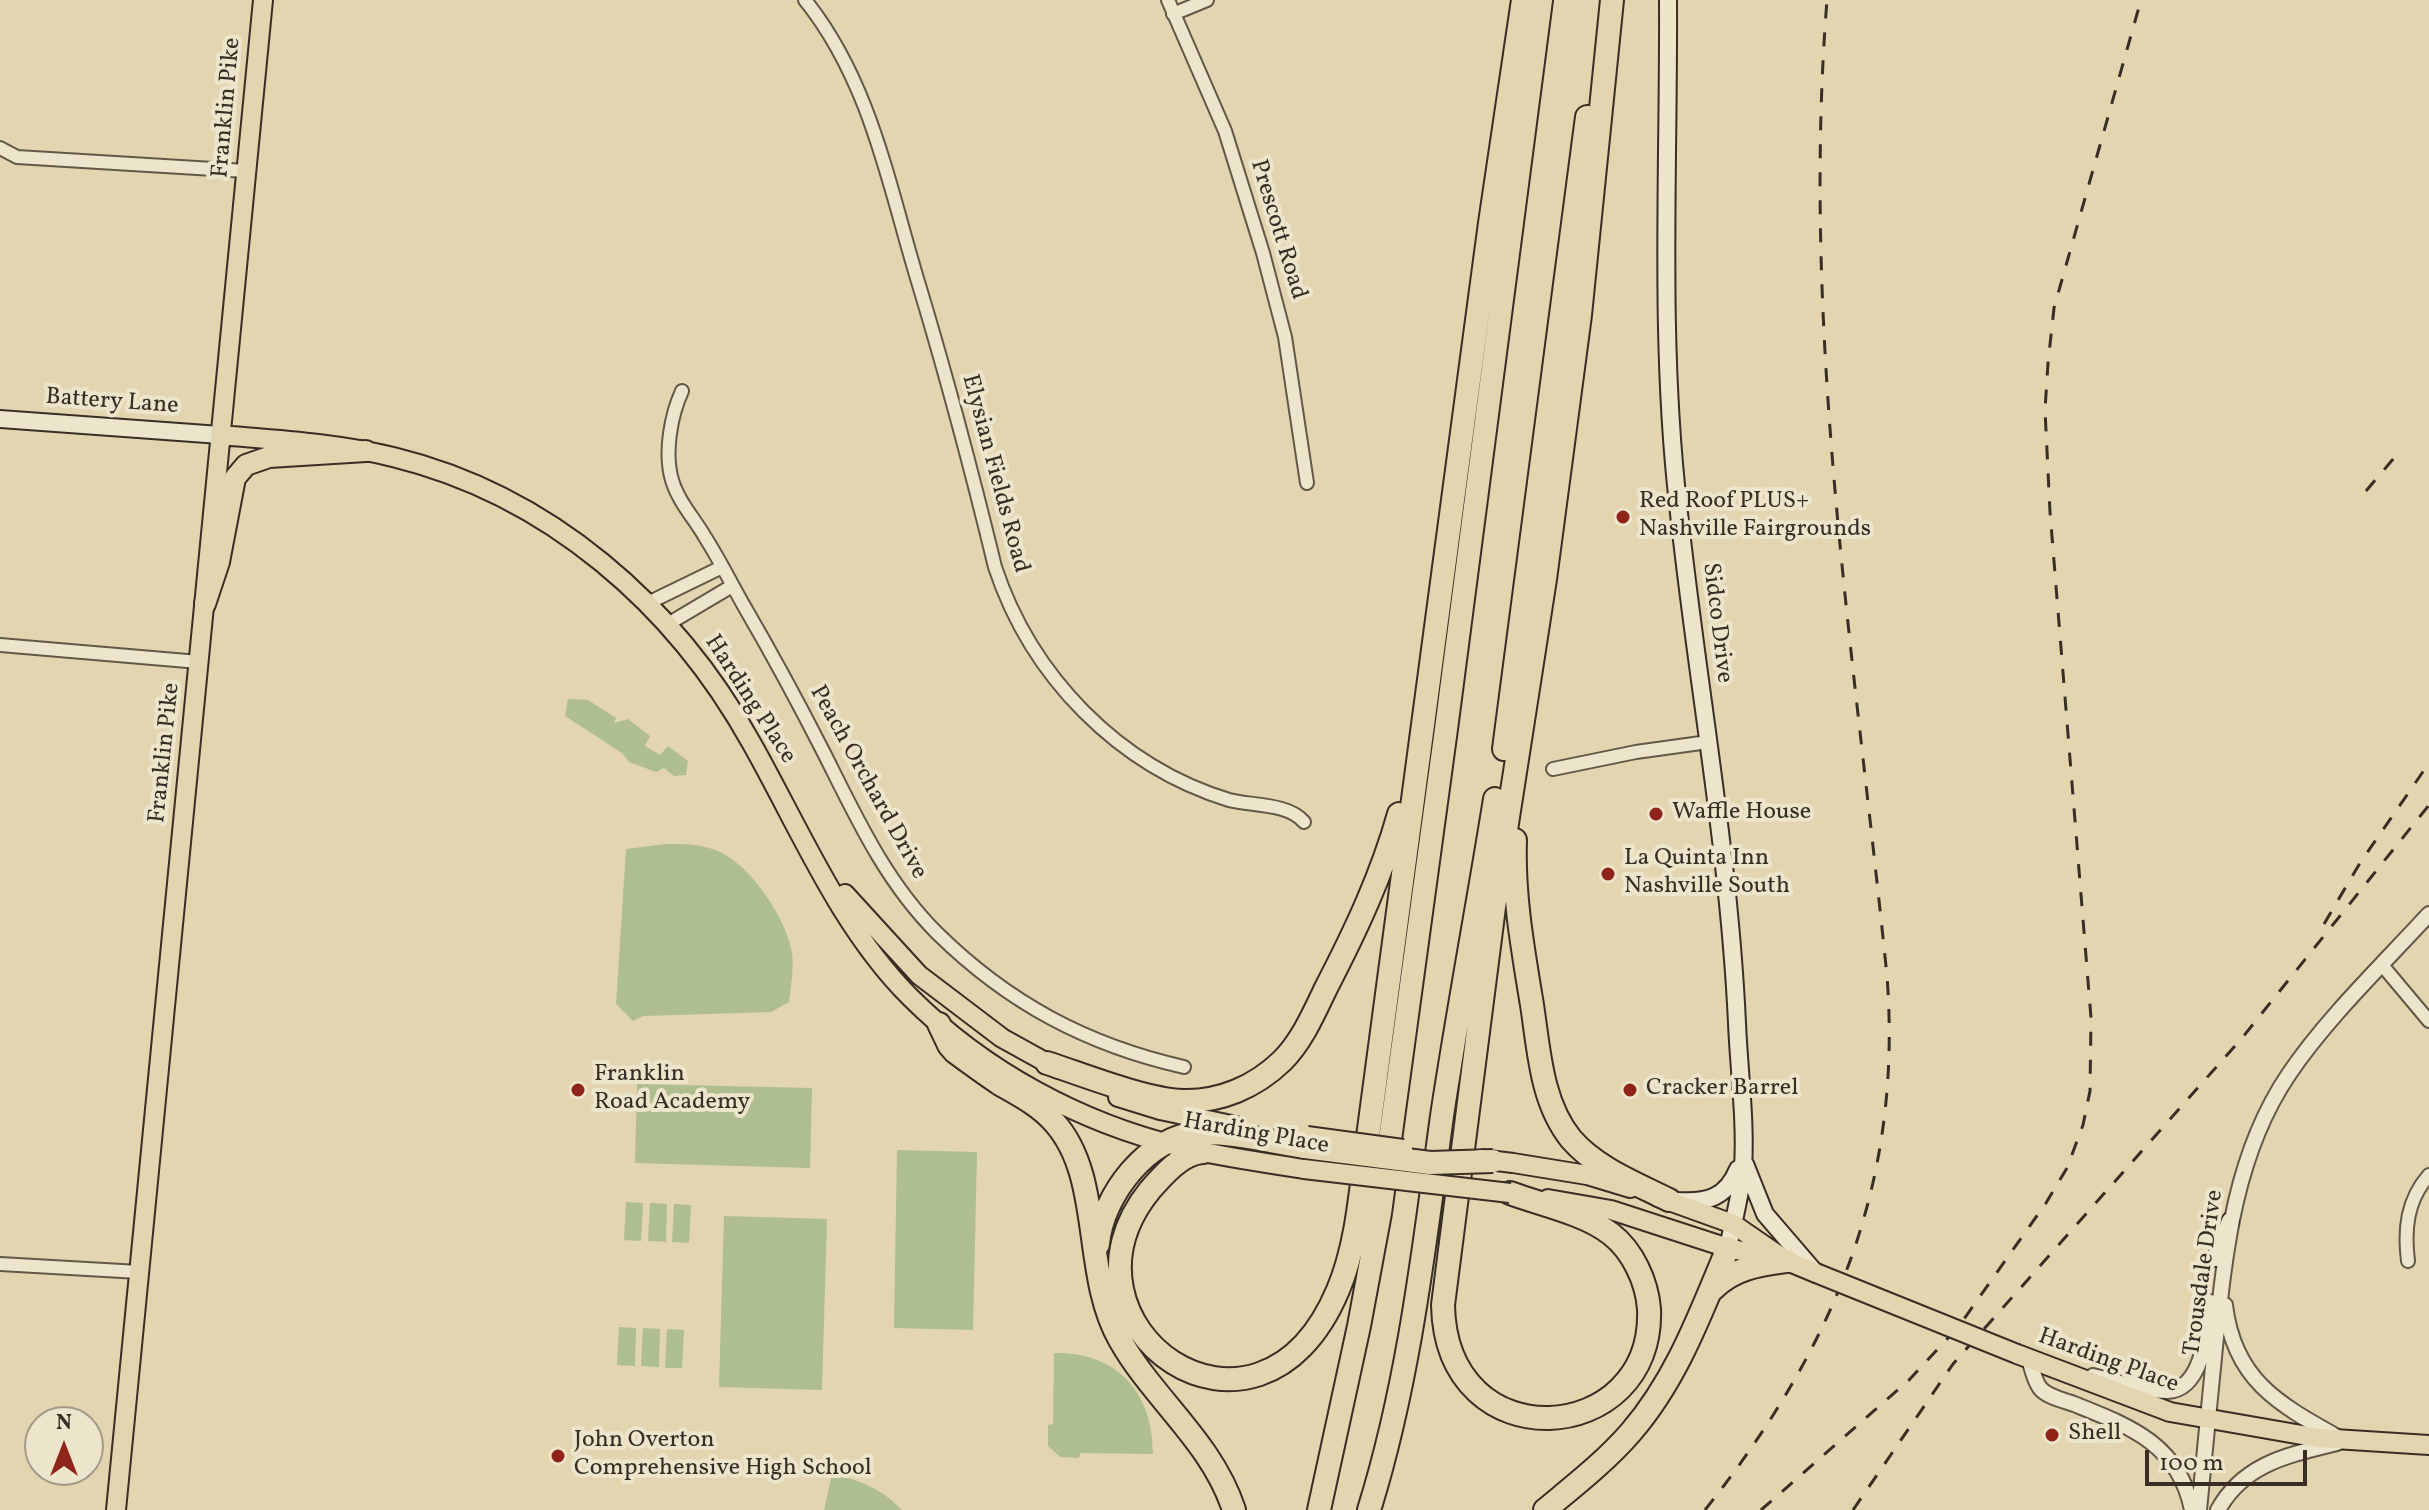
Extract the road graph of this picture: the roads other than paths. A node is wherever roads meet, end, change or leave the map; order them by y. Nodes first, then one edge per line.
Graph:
1 (263, 0) edge
2 (805, 0) edge
3 (1168, 0) edge
4 (1207, 0) edge
5 (1523, 0) edge
6 (1541, 0) edge
7 (1602, 0) edge
8 (1612, 0) edge
9 (1668, 0) edge
10 (1173, 14) junction
11 (0, 148) edge
12 (246, 171) junction
13 (682, 391) dead end
14 (0, 419) edge
15 (220, 435) junction
16 (366, 451) junction
17 (1307, 483) dead end
18 (722, 567) junction
19 (732, 586) junction
20 (648, 603) junction
21 (205, 604) junction
22 (668, 624) junction
23 (0, 645) edge
24 (199, 662) junction
25 (1425, 716) junction
26 (1708, 742) junction
27 (1519, 747) junction
28 (1553, 769) dead end
29 (1304, 822) dead end
30 (819, 865) junction
31 (2429, 914) edge
32 (2382, 965) junction
33 (2429, 1021) edge
34 (939, 1024) junction
35 (1047, 1063) junction
36 (1184, 1067) dead end
37 (1168, 1144) junction
38 (1305, 1150) junction
39 (1203, 1152) junction
40 (1743, 1155) junction
41 (1503, 1162) joint
42 (2429, 1175) edge
43 (1510, 1193) junction
44 (1669, 1200) junction
45 (2230, 1221) junction
46 (1733, 1224) junction
47 (1728, 1248) junction
48 (1790, 1256) junction
49 (2216, 1258) joint
50 (2408, 1261) dead end
51 (0, 1264) edge
52 (139, 1272) junction
53 (1098, 1273) junction
54 (2222, 1279) junction
55 (1709, 1293) junction
56 (2023, 1356) junction
57 (2048, 1365) junction
58 (2207, 1420) junction
59 (2345, 1441) junction
60 (2429, 1445) edge
61 (116, 1510) edge
62 (1234, 1510) edge
63 (1319, 1510) edge
64 (1369, 1510) edge
65 (1545, 1510) edge
66 (2192, 1510) edge
67 (2199, 1510) edge
68 (2218, 1510) edge

1 - 12 main road, Franklin Pike
2 - 29 street, Elysian Fields Road
3 - 10 street, Prescott Road
4 - 10 street
5 - 25 highway
6 - 63 highway
7 - 64 highway
8 - 27 highway
9 - 26 main road, Sidco Drive
10 - 17 street, Prescott Road
11 - 12 street
12 - 15 main road, Franklin Pike
13 - 18 street, Peach Orchard Drive
14 - 15 main road, Battery Lane
15 - 16 main road, Harding Place
15 - 21 main road, Franklin Pike
16 - 20 main road, Harding Place
16 - 21 highway
18 - 19 street, Peach Orchard Drive
18 - 20 street
19 - 22 street
19 - 36 street, Peach Orchard Drive
20 - 22 main road, Harding Place
21 - 24 main road, Franklin Pike
22 - 30 main road, Harding Place
23 - 24 street
24 - 52 main road, Franklin Pike
25 - 35 highway
25 - 39 highway
26 - 28 street
26 - 40 main road, Sidco Drive
27 - 43 highway
27 - 44 highway
30 - 34 main road, Harding Place
30 - 35 main road, Harding Place
31 - 32 street, Trousdale Drive
32 - 33 street
32 - 45 street, Trousdale Drive
34 - 37 main road, Harding Place
34 - 53 highway
35 - 38 main road, Harding Place
37 - 38 highway
37 - 39 main road, Harding Place
37 - 53 highway
38 - 39 main road, Harding Place
38 - 41 highway, bridge
38 - 43 main road, Harding Place, bridge
40 - 44 main road
40 - 46 main road, Sidco Drive
40 - 48 main road
41 - 44 main road, Harding Place
42 - 50 street
43 - 47 main road, Harding Place
44 - 46 main road, Harding Place
45 - 49 main road
45 - 54 street, Trousdale Drive
46 - 47 main road, Sidco Drive
46 - 48 main road, Harding Place
47 - 48 main road, Harding Place
47 - 55 highway
48 - 55 highway
48 - 56 main road, Harding Place, bridge
49 - 57 street
51 - 52 street
52 - 61 main road, Franklin Pike
53 - 62 highway
54 - 58 street, Trousdale Drive
54 - 59 street
55 - 65 highway
56 - 57 main road, Harding Place
56 - 66 street
57 - 58 main road, Harding Place
58 - 59 main road, Harding Place
58 - 67 street, Trousdale Drive
59 - 60 main road, Harding Place
59 - 68 street

